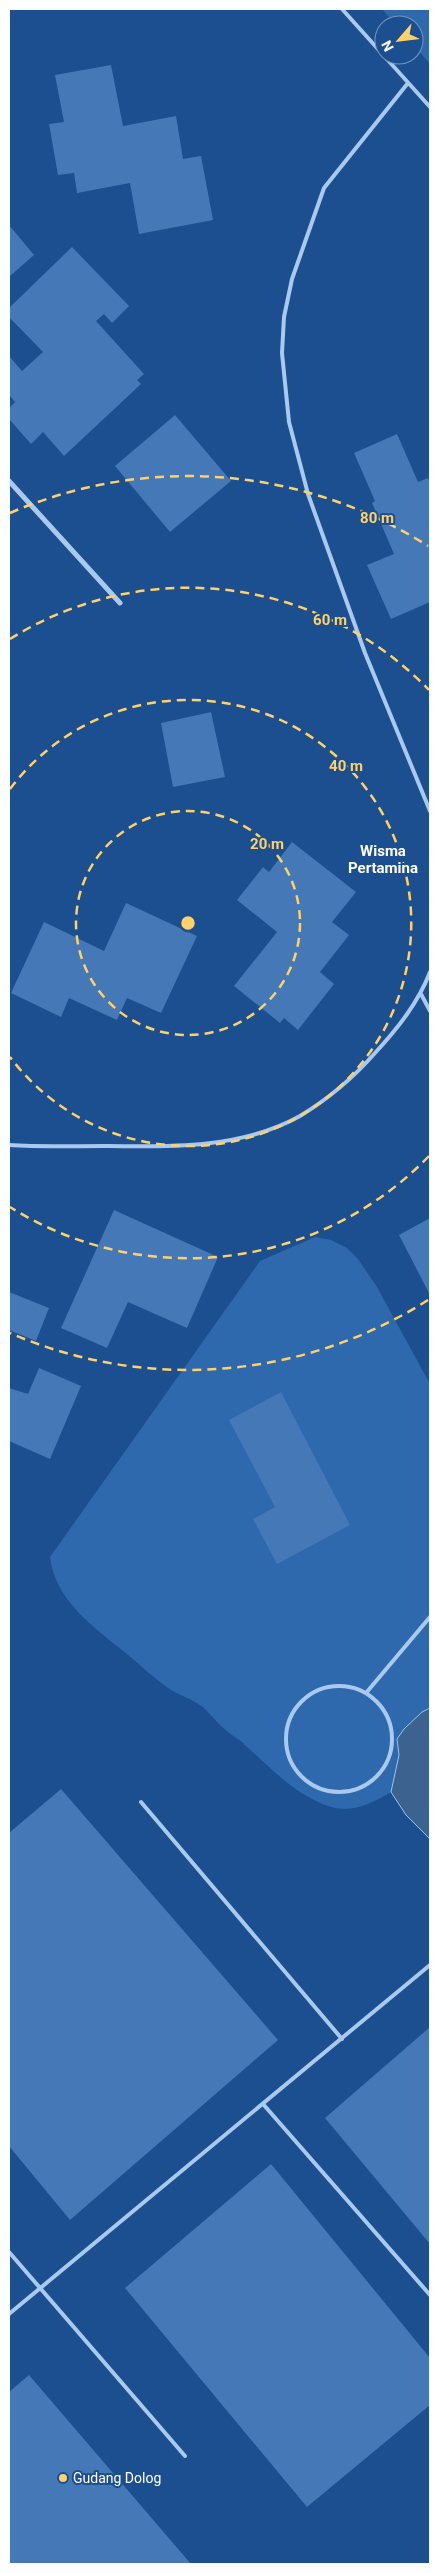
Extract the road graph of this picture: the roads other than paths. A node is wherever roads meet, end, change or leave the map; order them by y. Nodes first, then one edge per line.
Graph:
1 (342, 9) edge
2 (408, 83) junction
3 (430, 107) edge
4 (9, 481) edge
5 (120, 603) dead end
6 (430, 811) edge
7 (430, 972) edge
8 (421, 994) junction
9 (430, 1011) edge
10 (9, 1145) edge
11 (430, 1617) edge
12 (366, 1693) junction
13 (141, 1802) dead end
14 (430, 1965) edge
15 (342, 2039) junction
16 (262, 2104) junction
17 (9, 2252) edge
18 (40, 2288) junction
19 (430, 2295) edge
20 (9, 2314) edge
21 (185, 2456) dead end

1 - 2 lane
2 - 3 lane
2 - 6 lane
4 - 5 street
7 - 8 lane
8 - 9 lane
8 - 10 lane
11 - 12 lane
12 - 12 lane
13 - 15 lane
14 - 15 lane
15 - 16 lane
16 - 18 lane
16 - 19 lane
17 - 18 lane
18 - 20 lane
18 - 21 lane

